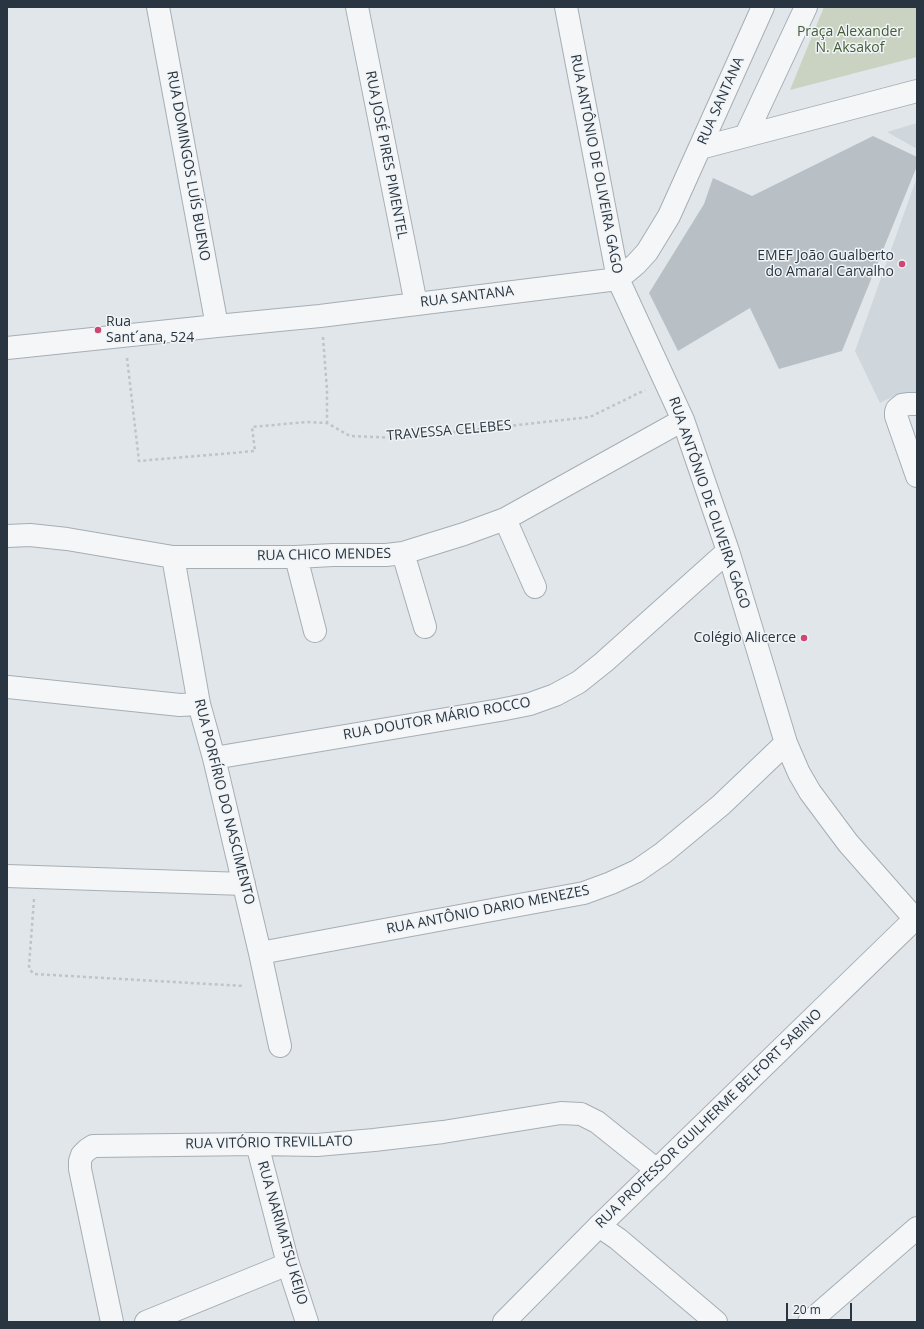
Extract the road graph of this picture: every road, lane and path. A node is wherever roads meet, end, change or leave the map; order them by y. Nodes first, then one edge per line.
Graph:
1 (158, 7) edge
2 (357, 7) edge
3 (566, 7) edge
4 (763, 7) edge
5 (806, 7) edge
6 (917, 91) edge
7 (746, 135) junction
8 (700, 148) junction
9 (618, 279) junction
10 (416, 304) junction
11 (320, 316) junction
12 (217, 326) junction
13 (125, 336) junction
14 (7, 348) edge
15 (666, 380) junction
16 (917, 404) edge
17 (683, 420) junction
18 (327, 423) junction
19 (917, 476) edge
20 (505, 519) junction
21 (7, 536) edge
22 (728, 551) junction
23 (403, 553) junction
24 (172, 557) junction
25 (296, 557) junction
26 (535, 587) dead end
27 (425, 627) dead end
28 (315, 631) dead end
29 (8, 688) edge
30 (199, 704) junction
31 (786, 743) junction
32 (214, 758) junction
33 (7, 876) edge
34 (35, 877) junction
35 (244, 884) junction
36 (916, 918) edge
37 (260, 953) junction
38 (268, 987) junction
39 (280, 1046) dead end
40 (257, 1144) junction
41 (657, 1170) junction
42 (599, 1226) junction
43 (917, 1228) edge
44 (288, 1264) junction
45 (112, 1322) edge
46 (146, 1322) edge
47 (308, 1322) edge
48 (504, 1322) edge
49 (716, 1322) edge
50 (809, 1322) edge

1 - 12 street, RUA DOMINGOS LUÍS BUENO
2 - 10 street, RUA JOSÉ PIRES PIMENTEL
3 - 9 street, RUA ANTÔNIO DE OLIVEIRA GAGO
4 - 8 street, RUA SANTANA
5 - 7 street
6 - 7 street
7 - 8 street
8 - 9 street, RUA SANTANA
9 - 10 street, RUA SANTANA
9 - 15 street, RUA ANTÔNIO DE OLIVEIRA GAGO
10 - 11 street, RUA SANTANA
11 - 12 street, RUA SANTANA
11 - 18 path
12 - 13 street, RUA SANTANA
13 - 14 street, RUA SANTANA
13 - 18 path, TRAVESSA CELEBES
15 - 17 street, RUA ANTÔNIO DE OLIVEIRA GAGO
15 - 18 path, TRAVESSA CELEBES
16 - 19 street
17 - 20 street, RUA CHICO MENDES
17 - 22 street, RUA ANTÔNIO DE OLIVEIRA GAGO
20 - 23 street, RUA CHICO MENDES
20 - 26 street
21 - 24 street, RUA CHICO MENDES
22 - 31 street, RUA ANTÔNIO DE OLIVEIRA GAGO
22 - 32 street, RUA DOUTOR MÁRIO ROCCO
23 - 25 street, RUA CHICO MENDES
23 - 27 street
24 - 25 street, RUA CHICO MENDES
24 - 30 street, RUA PORFÍRIO DO NASCIMENTO
25 - 28 street
29 - 30 street
30 - 32 street, RUA PORFÍRIO DO NASCIMENTO
31 - 36 street, RUA ANTÔNIO DE OLIVEIRA GAGO
31 - 37 street, RUA ANTÔNIO DARIO MENEZES
32 - 35 street, RUA PORFÍRIO DO NASCIMENTO
33 - 34 street
34 - 35 street
34 - 38 path
35 - 37 street, RUA PORFÍRIO DO NASCIMENTO
36 - 41 street, RUA PROFESSOR GUILHERME BELFORT SABINO
37 - 38 street, RUA PORFÍRIO DO NASCIMENTO
38 - 39 street, RUA PORFÍRIO DO NASCIMENTO
40 - 41 street, RUA VITÓRIO TREVILLATO
40 - 44 street, RUA NARIMATSU KEIJO
40 - 45 street, RUA VITÓRIO TREVILLATO
41 - 42 street, RUA PROFESSOR GUILHERME BELFORT SABINO
42 - 48 street, RUA PROFESSOR GUILHERME BELFORT SABINO
42 - 49 street
43 - 50 street
44 - 46 street
44 - 47 street, RUA NARIMATSU KEIJO

